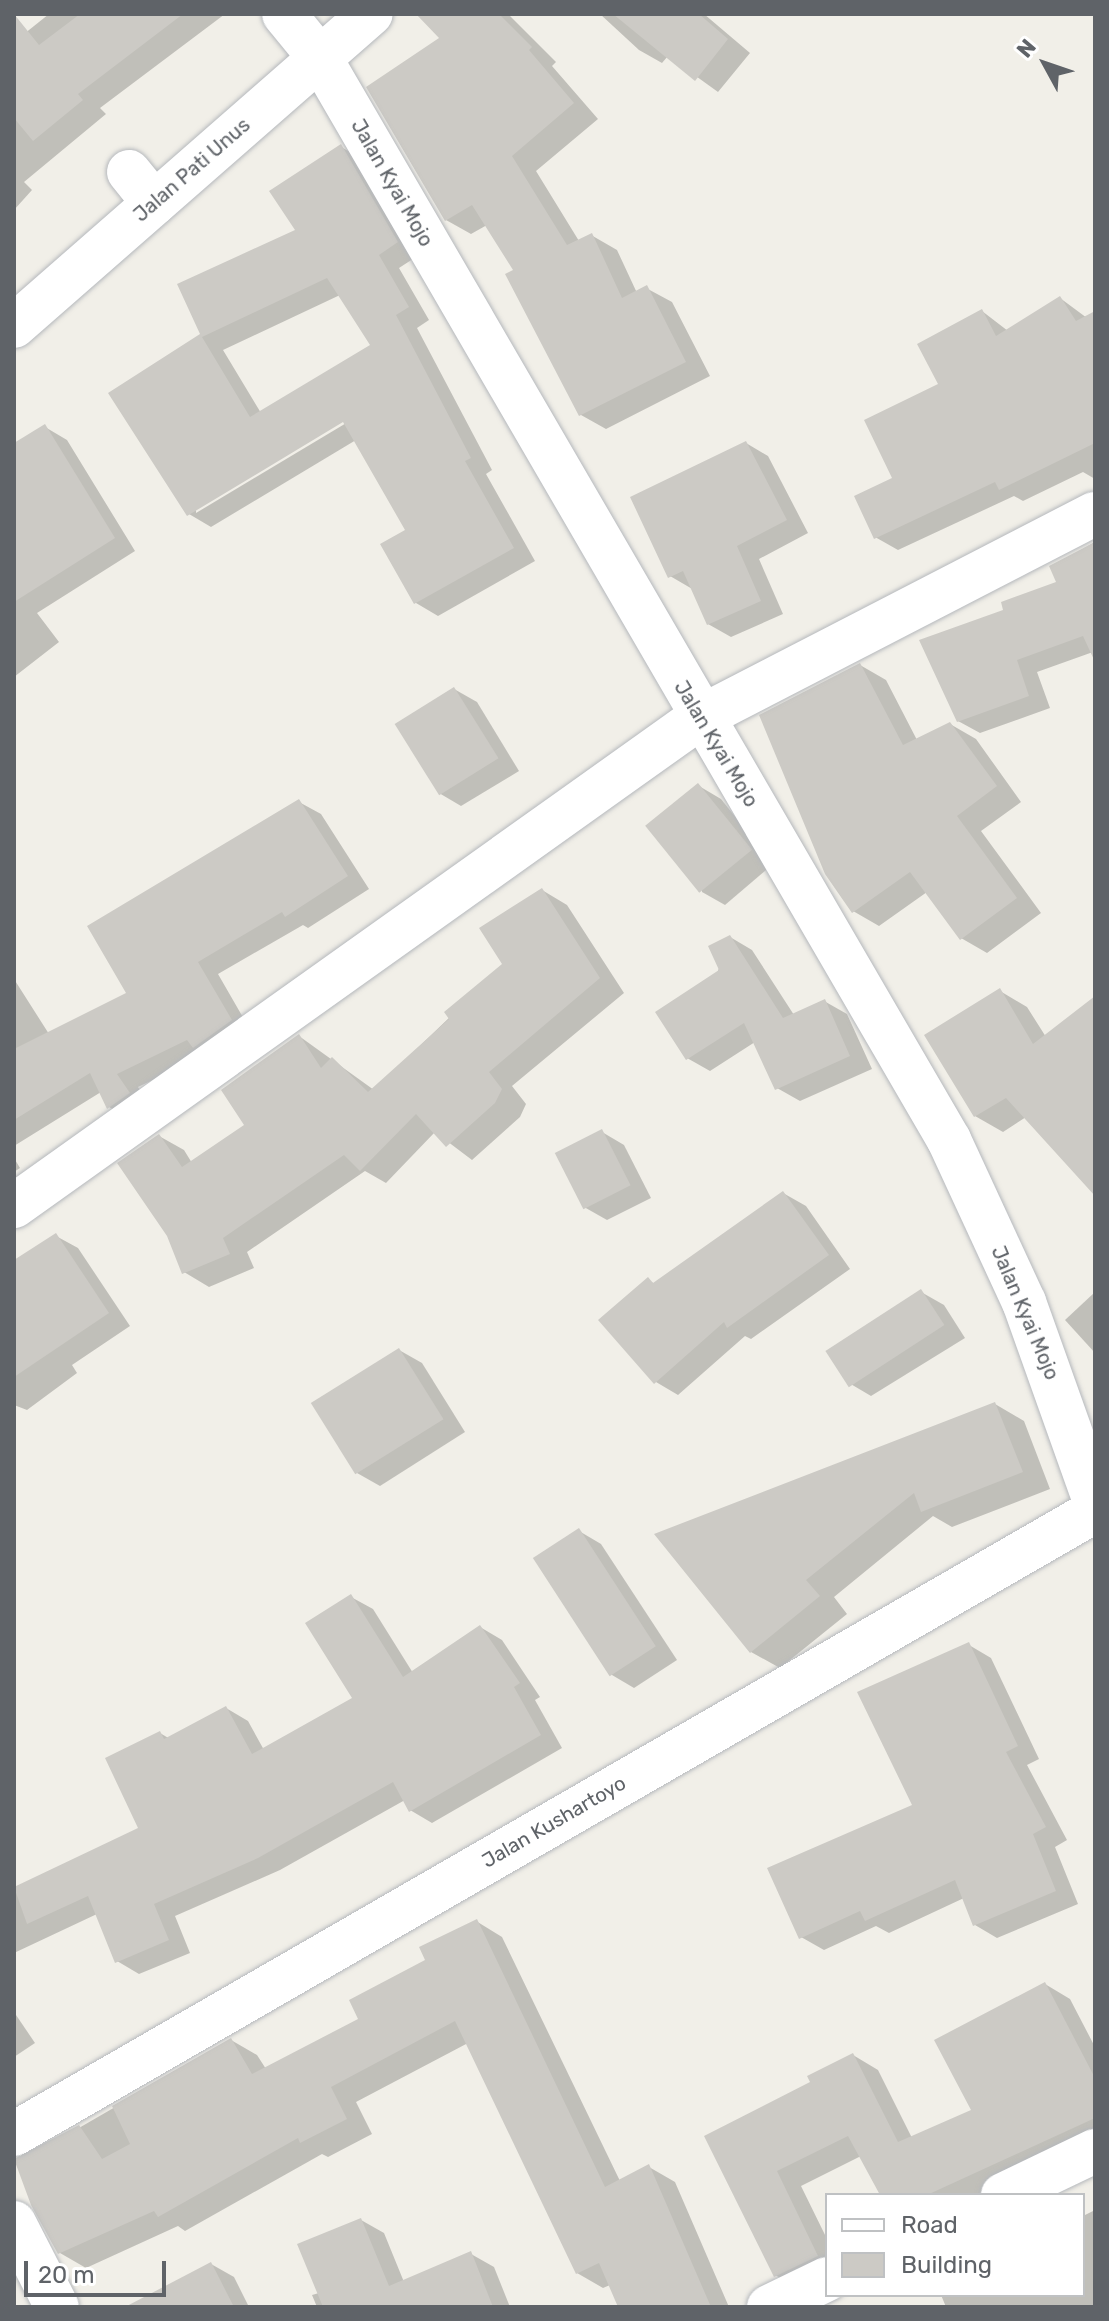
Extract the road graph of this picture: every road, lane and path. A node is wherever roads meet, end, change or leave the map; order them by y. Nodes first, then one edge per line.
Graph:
1 (284, 14) edge
2 (371, 14) edge
3 (320, 58) junction
4 (14, 326) edge
5 (1095, 514) edge
6 (699, 718) junction
7 (14, 1206) edge
8 (1094, 1490) edge
9 (14, 2134) edge
10 (1095, 2151) edge
11 (1007, 2193) edge
12 (14, 2223) edge
13 (825, 2280) edge
14 (57, 2307) edge
15 (769, 2307) edge

1 - 3 street, Jalan Kyai Mojo
2 - 3 street, Jalan Pati Unus
3 - 4 street, Jalan Pati Unus
3 - 6 street, Jalan Kyai Mojo
5 - 6 street
6 - 7 street
6 - 8 street, Jalan Kyai Mojo
8 - 9 street, Jalan Kushartoyo
10 - 11 street
12 - 14 street
13 - 15 street

